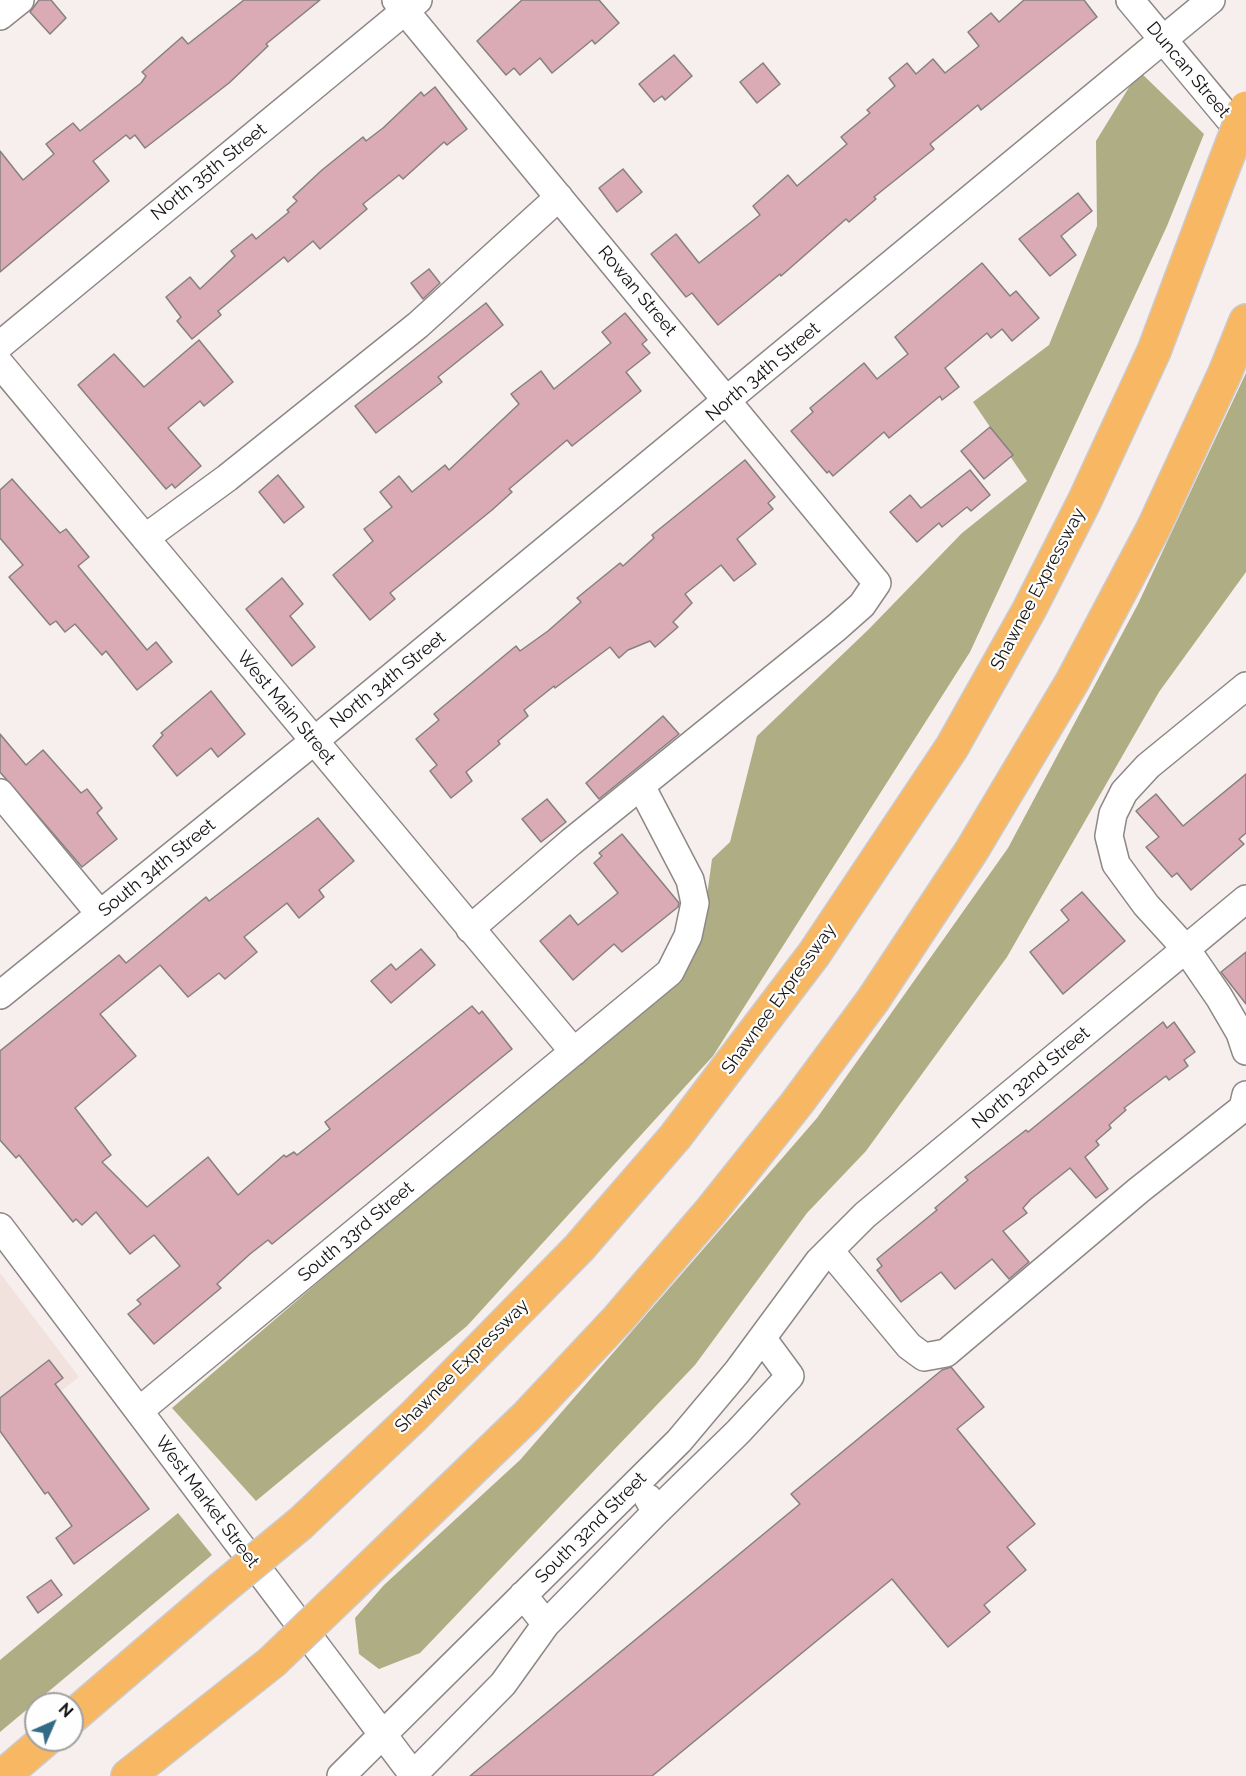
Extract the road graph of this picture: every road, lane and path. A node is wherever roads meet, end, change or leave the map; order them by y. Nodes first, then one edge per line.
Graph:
1 (20, 0) edge
2 (1130, 0) edge
3 (1211, 0) edge
4 (407, 4) edge
5 (0, 16) edge
6 (1163, 40) junction
7 (1246, 108) edge
8 (1246, 139) edge
9 (559, 196) junction
10 (1246, 321) edge
11 (0, 345) edge
12 (0, 364) edge
13 (728, 401) junction
14 (145, 538) junction
15 (1246, 686) edge
16 (314, 741) junction
17 (641, 786) junction
18 (0, 793) edge
19 (1246, 899) edge
20 (100, 914) junction
21 (470, 929) junction
22 (1186, 949) junction
23 (0, 995) edge
24 (1246, 1051) edge
25 (573, 1052) junction
26 (1246, 1095) edge
27 (0, 1227) edge
28 (824, 1256) junction
29 (762, 1338) junction
30 (139, 1412) junction
31 (639, 1481) junction
32 (656, 1512) junction
33 (523, 1595) junction
34 (546, 1624) junction
35 (272, 1662) junction
36 (84, 1707) edge
37 (382, 1734) junction
38 (31, 1752) edge
39 (3, 1776) edge
40 (128, 1776) edge
41 (158, 1776) edge
42 (341, 1776) edge
43 (414, 1776) edge

1 - 5 street
2 - 6 street, Duncan Street
3 - 6 street, North 34th Street
4 - 9 street, Rowan Street
4 - 11 street, North 35th Street
6 - 8 street, Duncan Street
6 - 13 street, North 34th Street
7 - 36 highway, Shawnee Expressway, bridge
9 - 13 street, Rowan Street
9 - 14 street
10 - 35 highway, bridge
12 - 14 street, West Main Street
13 - 16 street, North 34th Street
13 - 17 street, Rowan Street
14 - 16 street, West Main Street
15 - 22 street
16 - 20 street, South 34th Street
16 - 21 street, West Main Street
17 - 21 street
17 - 25 street, South 33rd Street
18 - 20 street
19 - 22 street, North 32nd Street
20 - 23 street, South 34th Street
21 - 25 street, West Main Street
22 - 24 street
22 - 28 street, North 32nd Street
25 - 30 street, South 33rd Street
26 - 28 street
27 - 30 street, West Market Street
28 - 29 street, South 32nd Street
29 - 31 street, South 32nd Street
29 - 32 street
30 - 37 street, West Market Street
31 - 32 street
31 - 33 street, South 32nd Street
32 - 34 street
33 - 34 street
33 - 37 street, South 32nd Street
34 - 43 street
35 - 40 highway
35 - 41 highway
37 - 42 street, South 32nd Street
37 - 43 street, West Market Street
38 - 39 highway

